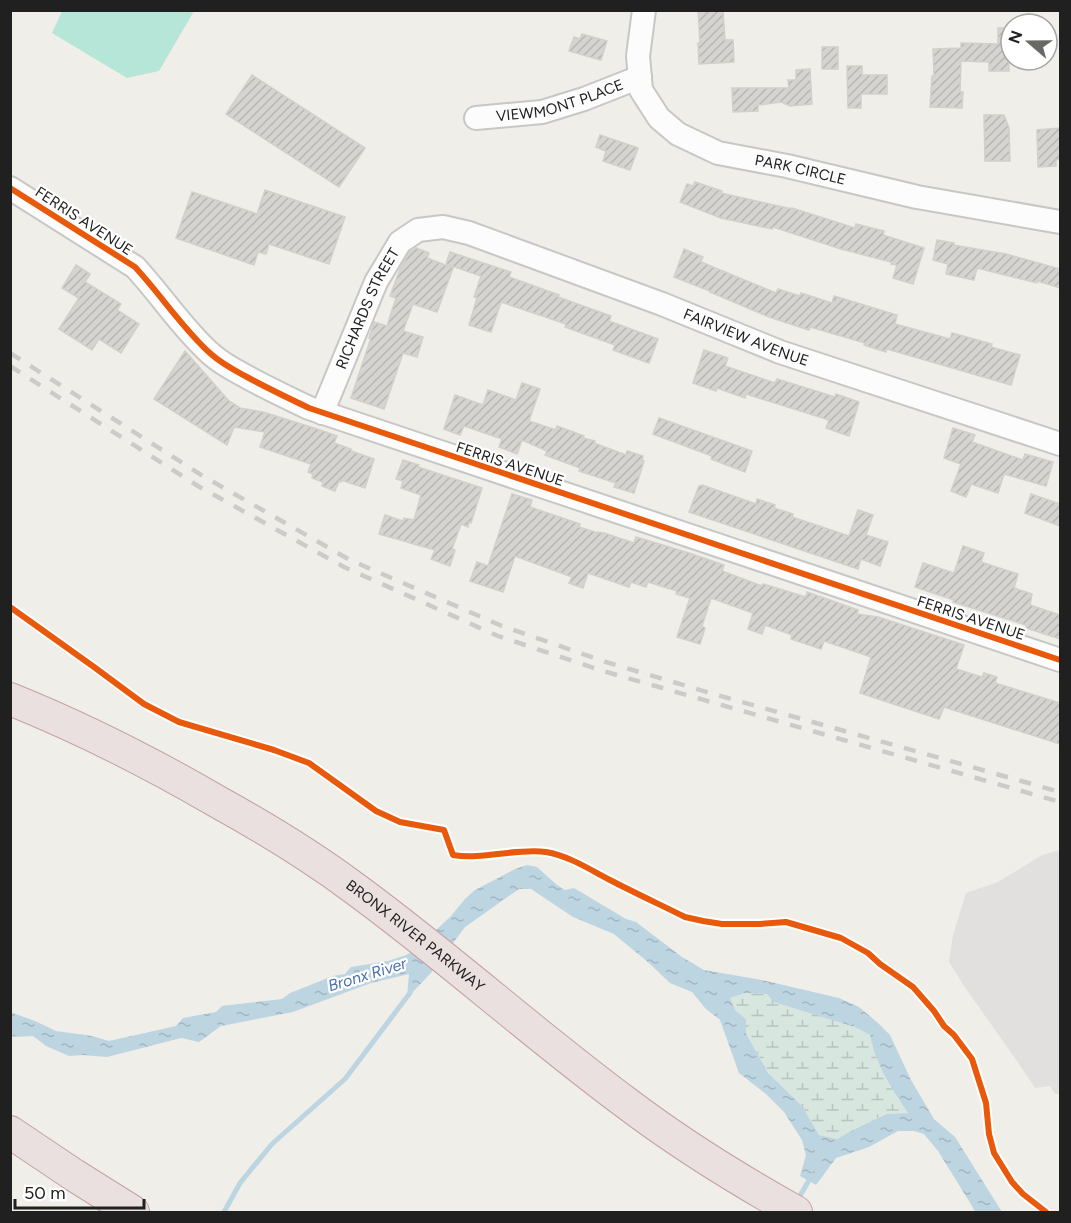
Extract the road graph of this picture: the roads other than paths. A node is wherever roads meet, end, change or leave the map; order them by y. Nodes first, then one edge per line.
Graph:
1 (644, 10) edge
2 (640, 77) junction
3 (476, 117) dead end
4 (10, 188) edge
5 (1060, 222) edge
6 (435, 228) joint
7 (322, 413) junction
8 (1060, 444) edge
9 (1060, 660) edge
10 (10, 699) edge
11 (10, 1132) edge
12 (133, 1212) edge
13 (796, 1212) edge

1 - 2 street, PARK CIRCLE
2 - 3 street, VIEWMONT PLACE
2 - 5 street, PARK CIRCLE
4 - 7 street, FERRIS AVENUE
6 - 7 street, RICHARDS STREET
6 - 8 street, FAIRVIEW AVENUE
7 - 9 street, FERRIS AVENUE
10 - 13 highway, BRONX RIVER PARKWAY
11 - 12 highway

